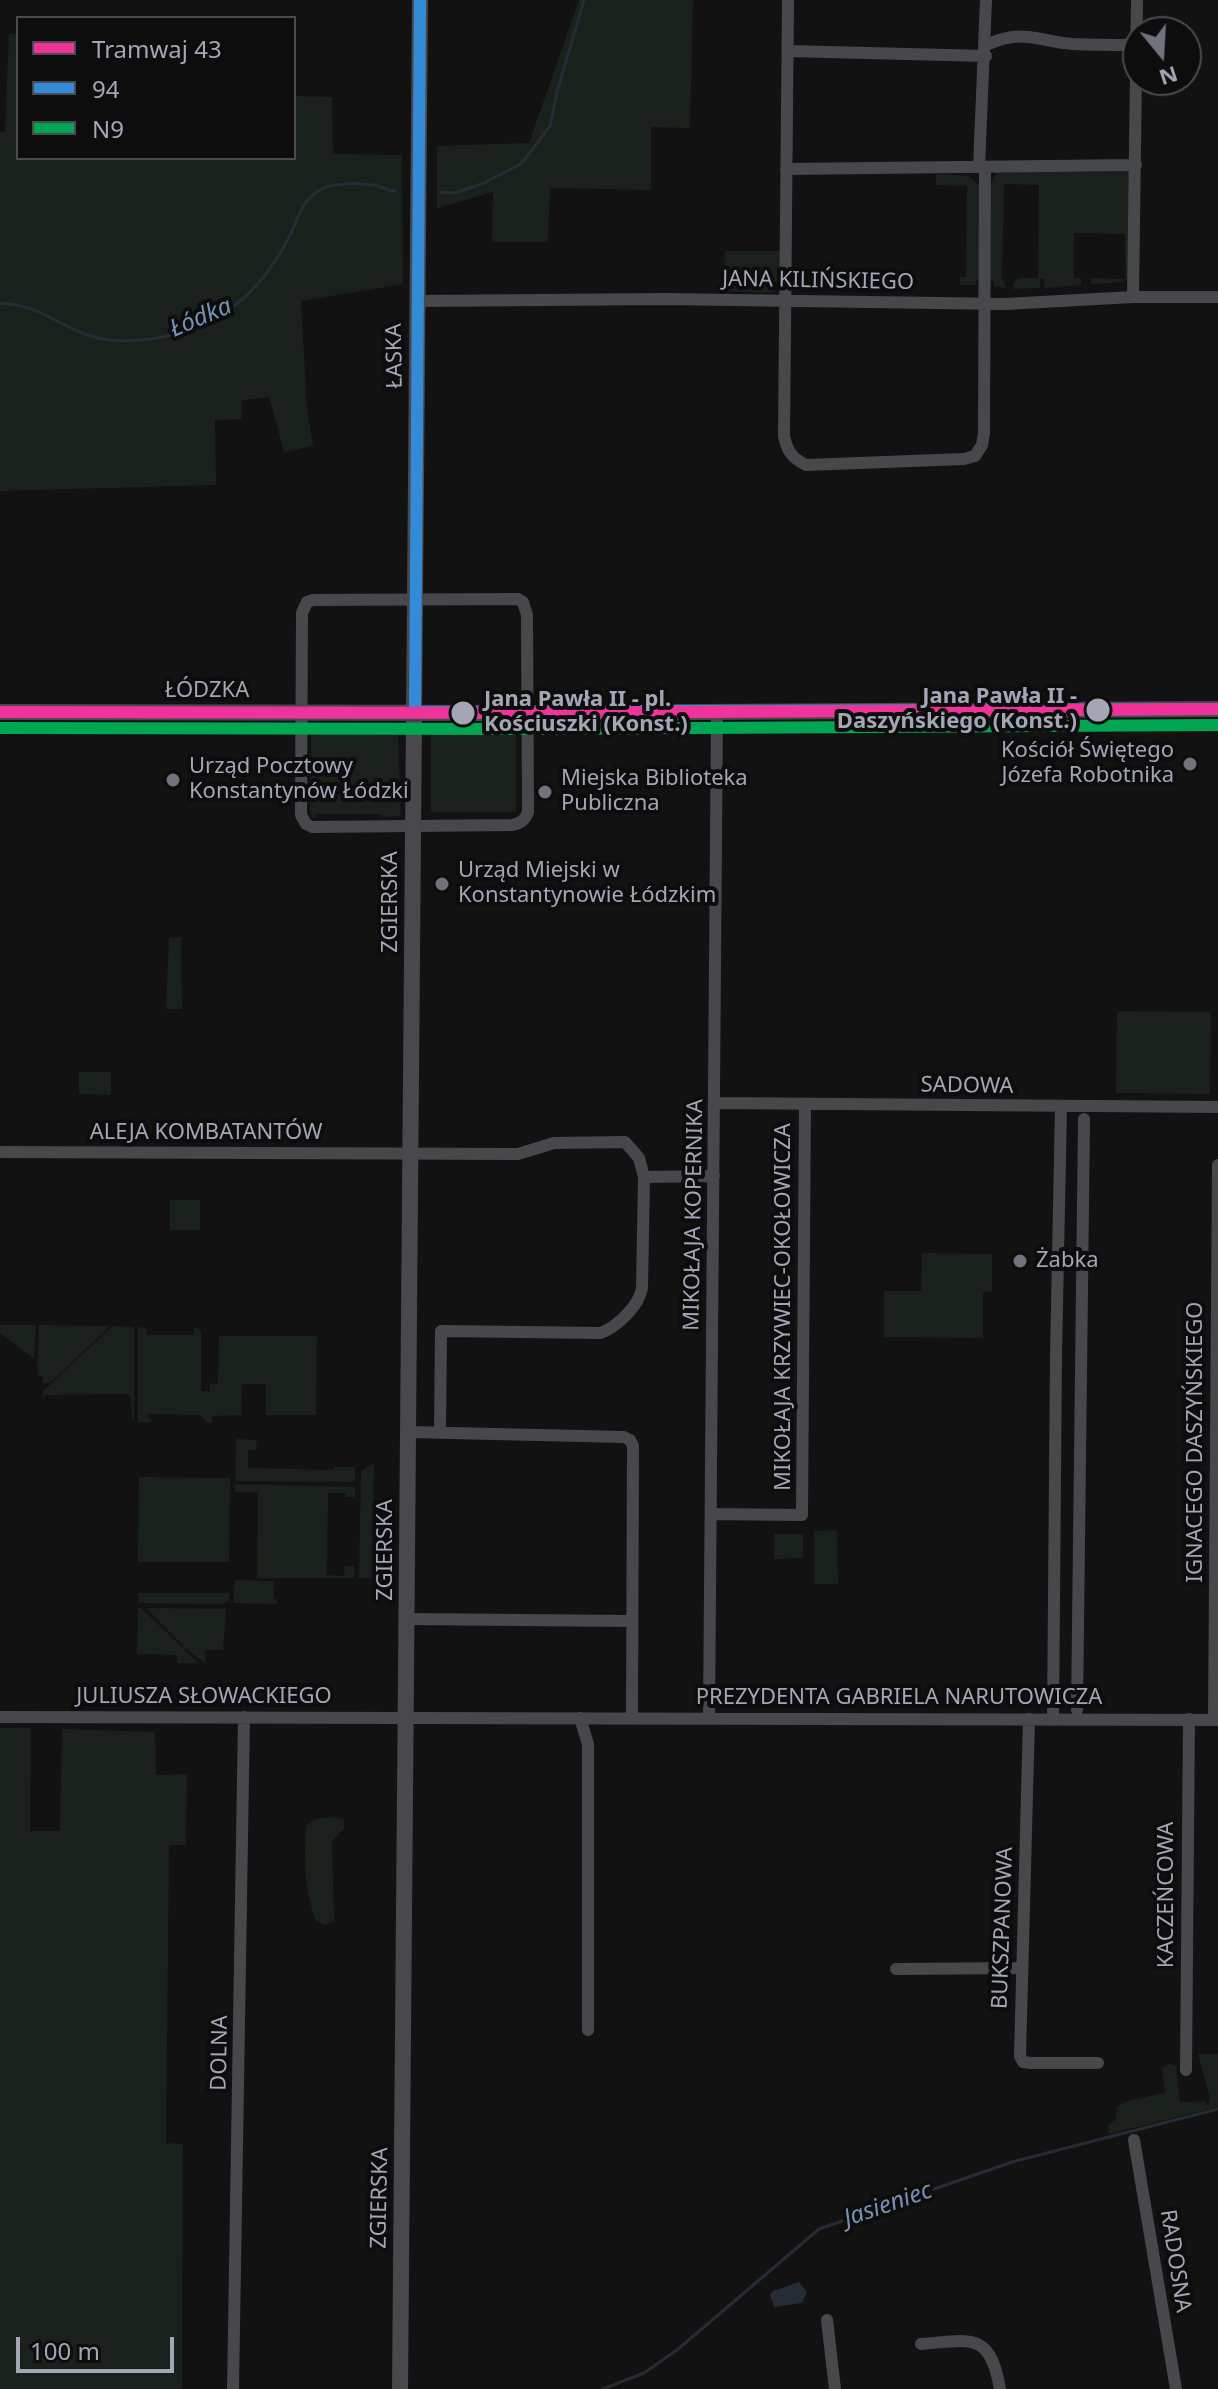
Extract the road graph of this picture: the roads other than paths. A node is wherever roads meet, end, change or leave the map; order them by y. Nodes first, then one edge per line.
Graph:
1 (420, 0) edge
2 (788, 0) edge
3 (986, 0) edge
4 (1122, 45) edge
5 (788, 51) junction
6 (986, 51) junction
7 (1137, 96) edge
8 (1136, 165) junction
9 (982, 167) junction
10 (786, 169) junction
11 (1133, 297) junction
12 (1218, 297) edge
13 (417, 301) junction
14 (785, 302) junction
15 (985, 304) junction
16 (416, 599) junction
17 (1218, 709) edge
18 (0, 712) edge
19 (415, 712) junction
20 (302, 713) junction
21 (528, 713) junction
22 (717, 713) junction
23 (413, 825) junction
24 (715, 1103) junction
25 (805, 1104) junction
26 (1061, 1107) junction
27 (1218, 1107) edge
28 (1084, 1119) dead end
29 (0, 1152) edge
30 (411, 1154) junction
31 (1218, 1165) edge
32 (714, 1176) junction
33 (644, 1177) junction
34 (1056, 1355) junction
35 (1080, 1355) junction
36 (409, 1432) junction
37 (440, 1432) junction
38 (711, 1514) junction
39 (407, 1619) junction
40 (632, 1621) junction
41 (1053, 1671) junction
42 (1077, 1671) junction
43 (1077, 1710) dead end
44 (0, 1717) edge
45 (244, 1717) junction
46 (407, 1717) junction
47 (632, 1717) junction
48 (709, 1717) junction
49 (580, 1718) junction
50 (1029, 1719) junction
51 (1189, 1719) junction
52 (1053, 1720) junction
53 (1216, 1720) edge
54 (1021, 1968) junction
55 (896, 1969) dead end
56 (588, 2030) dead end
57 (1098, 2063) dead end
58 (1186, 2070) dead end
59 (1134, 2140) dead end
60 (827, 2320) dead end
61 (921, 2344) dead end
62 (233, 2389) edge
63 (400, 2389) edge
64 (835, 2389) edge
65 (1000, 2389) edge
66 (1176, 2389) edge

1 - 13 main road, ŁASKA
2 - 5 street
3 - 6 street
4 - 6 street
5 - 6 street
5 - 10 street
6 - 9 street
7 - 8 street
8 - 9 street
8 - 11 street
9 - 10 street
9 - 15 street
10 - 14 street
11 - 12 street, JANA KILIŃSKIEGO
11 - 15 street, JANA KILIŃSKIEGO
13 - 14 street, JANA KILIŃSKIEGO
13 - 16 main road, ŁASKA
14 - 15 street, JANA KILIŃSKIEGO
14 - 15 street
16 - 19 main road, ŁASKA
16 - 20 street
16 - 21 street
17 - 22 main road, ŁÓDZKA
18 - 20 main road, ŁÓDZKA
19 - 20 main road, ŁÓDZKA
19 - 21 main road, ŁÓDZKA
19 - 23 main road, ZGIERSKA
20 - 23 street
21 - 22 main road, ŁÓDZKA
21 - 23 street
22 - 24 street, MIKOŁAJA KOPERNIKA
23 - 30 main road, ZGIERSKA
24 - 25 street, SADOWA
24 - 32 street, MIKOŁAJA KOPERNIKA
25 - 26 street, SADOWA
25 - 38 street, MIKOŁAJA KRZYWIEC-OKOŁOWICZA
26 - 27 street, SADOWA
26 - 34 street
28 - 35 street
29 - 30 street, ALEJA KOMBATANTÓW
30 - 33 street, ALEJA KOMBATANTÓW
30 - 36 main road, ZGIERSKA
31 - 53 street, IGNACEGO DASZYŃSKIEGO
32 - 33 street
32 - 38 street, MIKOŁAJA KOPERNIKA
33 - 37 street
34 - 35 street
34 - 41 street
35 - 42 street
36 - 37 street
36 - 39 main road, ZGIERSKA
37 - 40 street
38 - 48 street, MIKOŁAJA KOPERNIKA
39 - 40 street
39 - 46 main road, ZGIERSKA
40 - 47 street
41 - 42 street
41 - 52 street
42 - 43 street
44 - 45 street, JULIUSZA SŁOWACKIEGO
45 - 46 street, JULIUSZA SŁOWACKIEGO
45 - 62 street, DOLNA
46 - 49 street, PREZYDENTA GABRIELA NARUTOWICZA
46 - 63 main road, ZGIERSKA
47 - 48 street, PREZYDENTA GABRIELA NARUTOWICZA
47 - 49 street, PREZYDENTA GABRIELA NARUTOWICZA
48 - 50 street, PREZYDENTA GABRIELA NARUTOWICZA
49 - 56 street
50 - 52 street, PREZYDENTA GABRIELA NARUTOWICZA
50 - 54 street, BUKSZPANOWA
51 - 52 street, PREZYDENTA GABRIELA NARUTOWICZA
51 - 53 street, PREZYDENTA GABRIELA NARUTOWICZA
51 - 58 street, KACZEŃCOWA
54 - 55 street
54 - 57 street, BUKSZPANOWA
59 - 66 street, RADOSNA
60 - 64 street
61 - 65 street

